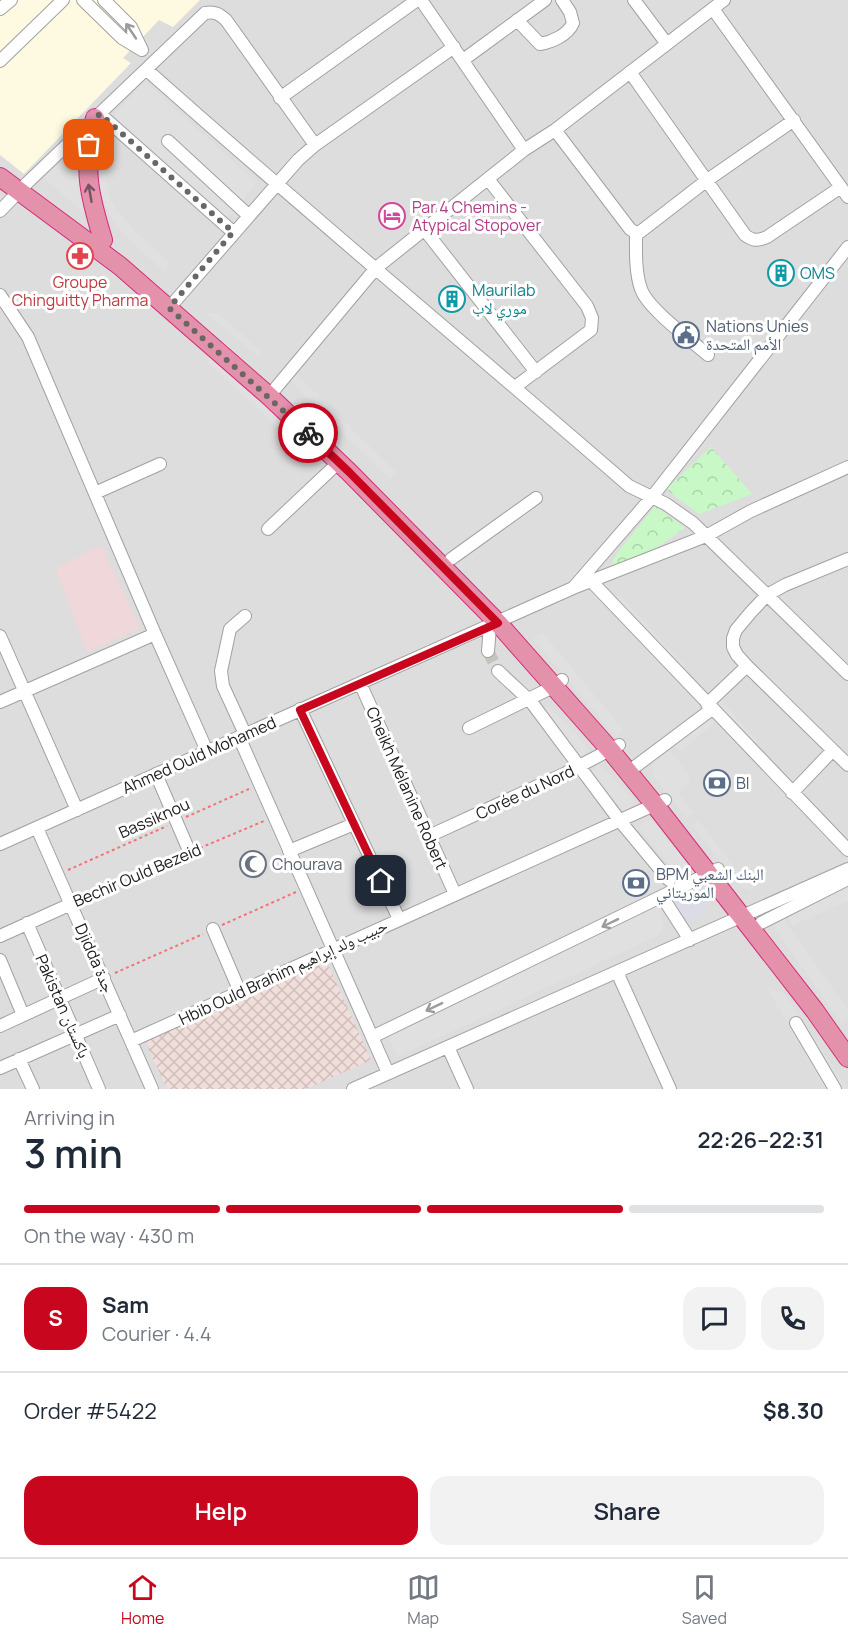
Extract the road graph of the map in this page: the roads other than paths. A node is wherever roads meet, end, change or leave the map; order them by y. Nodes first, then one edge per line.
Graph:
1 (11, 0) edge
2 (63, 0) edge
3 (83, 0) edge
4 (104, 0) edge
5 (419, 0) edge
6 (545, 0) edge
7 (562, 0) edge
8 (634, 0) edge
9 (724, 0) edge
10 (0, 9) edge
11 (712, 9) junction
12 (517, 20) junction
13 (667, 44) junction
14 (454, 47) junction
15 (142, 50) junction
16 (463, 60) junction
17 (0, 61) edge
18 (151, 66) junction
19 (630, 72) junction
20 (280, 98) junction
21 (98, 116) junction
22 (794, 120) junction
23 (555, 130) junction
24 (168, 141) dead end
25 (315, 145) junction
26 (524, 150) junction
27 (0, 164) edge
28 (0, 177) edge
29 (488, 179) junction
30 (706, 181) junction
31 (275, 184) junction
32 (22, 187) junction
33 (844, 192) edge
34 (0, 211) edge
35 (248, 215) junction
36 (424, 229) junction
37 (633, 231) junction
38 (233, 232) junction
39 (100, 244) junction
40 (848, 247) edge
41 (376, 268) junction
42 (0, 295) edge
43 (172, 304) junction
44 (708, 355) dead end
45 (536, 372) junction
46 (515, 387) junction
47 (272, 392) junction
48 (339, 462) junction
49 (160, 464) dead end
50 (848, 467) edge
51 (94, 493) junction
52 (652, 497) junction
53 (536, 498) dead end
54 (268, 529) dead end
55 (706, 536) junction
56 (451, 559) junction
57 (848, 559) edge
58 (592, 582) junction
59 (573, 588) junction
60 (767, 595) junction
61 (245, 616) dead end
62 (499, 623) junction
63 (155, 634) junction
64 (0, 636) edge
65 (488, 651) dead end
66 (747, 666) junction
67 (498, 671) tunnel mouth
68 (848, 674) edge
69 (360, 683) junction
70 (558, 683) junction
71 (25, 690) junction
72 (528, 699) junction
73 (0, 702) edge
74 (709, 706) junction
75 (300, 710) junction
76 (469, 728) dead end
77 (242, 736) junction
78 (615, 748) junction
79 (833, 750) junction
80 (207, 751) junction
81 (848, 765) edge
82 (580, 766) junction
83 (633, 769) junction
84 (156, 774) junction
85 (792, 792) junction
86 (660, 803) junction
87 (77, 810) junction
88 (620, 821) junction
89 (354, 824) junction
90 (37, 828) junction
91 (429, 836) junction
92 (0, 844) edge
93 (848, 850) edge
94 (289, 851) junction
95 (190, 853) road end
96 (848, 869) edge
97 (713, 871) junction
98 (848, 879) edge
99 (669, 880) dead end
100 (455, 894) junction
101 (663, 898) junction
102 (71, 904) junction
103 (752, 918) junction
104 (399, 919) junction
105 (27, 923) junction
106 (213, 929) dead end
107 (0, 936) edge
108 (690, 940) junction
109 (334, 950) junction
110 (0, 960) edge
111 (617, 972) junction
112 (104, 978) junction
113 (240, 993) junction
114 (60, 999) junction
115 (23, 1015) junction
116 (120, 1015) junction
117 (796, 1023) dead end
118 (0, 1026) edge
119 (76, 1034) junction
120 (372, 1037) junction
121 (131, 1041) junction
122 (848, 1042) edge
123 (448, 1047) junction
124 (848, 1058) edge
125 (19, 1059) junction
126 (0, 1068) edge
127 (388, 1073) junction
128 (33, 1089) edge
129 (99, 1089) edge
130 (152, 1089) edge
131 (353, 1089) edge
132 (467, 1089) edge
133 (670, 1089) edge
134 (835, 1089) edge

1 - 10 street
2 - 17 street
3 - 15 street
15 -> 4 street
5 - 14 street
5 - 20 street
6 - 12 street
7 - 12 street
8 - 13 street
9 - 11 street
11 - 13 street
11 - 22 street
12 - 16 street
13 - 19 street
14 - 16 street
14 - 25 street
15 - 18 street
16 - 26 street
18 - 20 street
18 - 21 street
18 - 31 street
19 - 23 street
19 - 30 street
20 - 25 street
21 - 32 street
21 - 38 street
39 -> 21 highway
22 - 30 street
22 - 33 street
23 - 26 street
23 - 37 street
24 - 35 street
25 - 31 street
26 - 29 street
27 - 32 highway
28 - 32 highway
29 - 36 street
29 - 45 street
30 - 33 street
30 - 37 street
31 - 35 street
31 - 41 street
32 - 34 street
32 - 39 highway
35 - 38 street
36 - 41 street
36 - 45 street
37 - 44 street
38 - 43 street
39 - 43 highway
40 - 52 street
41 - 46 street
41 - 47 street
42 - 51 street
43 - 47 highway
45 - 46 street
46 - 52 street
47 - 48 highway
47 - 56 highway
48 - 54 street
48 - 62 highway
49 - 51 street
50 - 55 street, Ahmed Ould Mohamed
51 - 63 street
52 - 55 street
52 - 59 street
53 - 56 street
55 - 58 street, Ahmed Ould Mohamed
55 - 60 street
56 - 62 highway
57 - 60 street
58 - 59 street, Ahmed Ould Mohamed
58 - 74 street
59 - 62 street, Ahmed Ould Mohamed
60 - 66 street
60 - 68 street
61 - 77 street
62 - 65 street
62 - 69 street, Ahmed Ould Mohamed
62 - 70 highway
63 - 71 street
63 - 80 street
64 - 71 street
66 - 74 street
66 - 79 street
67 - 72 street
69 - 75 street, Ahmed Ould Mohamed
69 - 91 street, Cheikh Mélanine Robert
70 - 72 street
70 - 78 highway
71 - 73 street
71 - 87 street
72 - 76 street
72 - 82 street
74 - 83 street
74 - 85 street
75 - 77 street, Ahmed Ould Mohamed
75 - 89 street
77 - 80 street, Ahmed Ould Mohamed
77 - 94 street
78 - 82 street, Corée du Nord
78 - 83 highway
79 - 81 street
79 - 85 street
80 - 84 street, Ahmed Ould Mohamed
82 - 88 street
82 - 91 street, Corée du Nord
83 - 86 highway
84 - 87 street, Ahmed Ould Mohamed
84 - 95 street
85 - 93 street
86 - 88 street, Hbib Ould Brahim حبيب ولد إبراهيم
86 - 97 highway
87 - 90 street, Ahmed Ould Mohamed
88 - 99 street
88 - 100 street, Hbib Ould Brahim حبيب ولد إبراهيم
89 - 94 street
89 - 104 street
90 - 92 street, Ahmed Ould Mohamed
90 - 102 street, Djidda جدة
91 - 100 street, Cheikh Mélanine Robert
94 - 109 street
96 - 103 street
97 - 101 street
97 - 103 highway
98 - 103 street
100 - 104 street, Hbib Ould Brahim حبيب ولد إبراهيم
101 - 108 street
101 -> 120 street
102 - 105 street, Bechir Ould Bezeid
102 - 112 street, Djidda جدة
103 - 108 street
103 - 122 highway
103 - 124 highway
104 - 109 street, Hbib Ould Brahim حبيب ولد إبراهيم
105 - 107 street, Bechir Ould Bezeid
105 - 114 street, Pakistan باكستان
106 - 113 street
108 - 111 street
109 - 113 street, Hbib Ould Brahim حبيب ولد إبراهيم
109 - 120 street
110 - 115 street
111 - 123 street
111 - 133 street
112 - 114 street
112 - 116 street, Djidda جدة
113 - 121 street, Hbib Ould Brahim حبيب ولد إبراهيم
114 - 115 street
114 - 119 street, Pakistan باكستان
115 - 118 street
116 - 119 street
116 - 121 street, Djidda جدة
117 - 134 street
119 - 125 street
119 - 129 street, Pakistan باكستان
120 - 127 street
121 - 130 street, Djidda جدة
123 - 127 street
123 - 132 street
125 - 126 street
125 - 128 street
127 - 131 street

